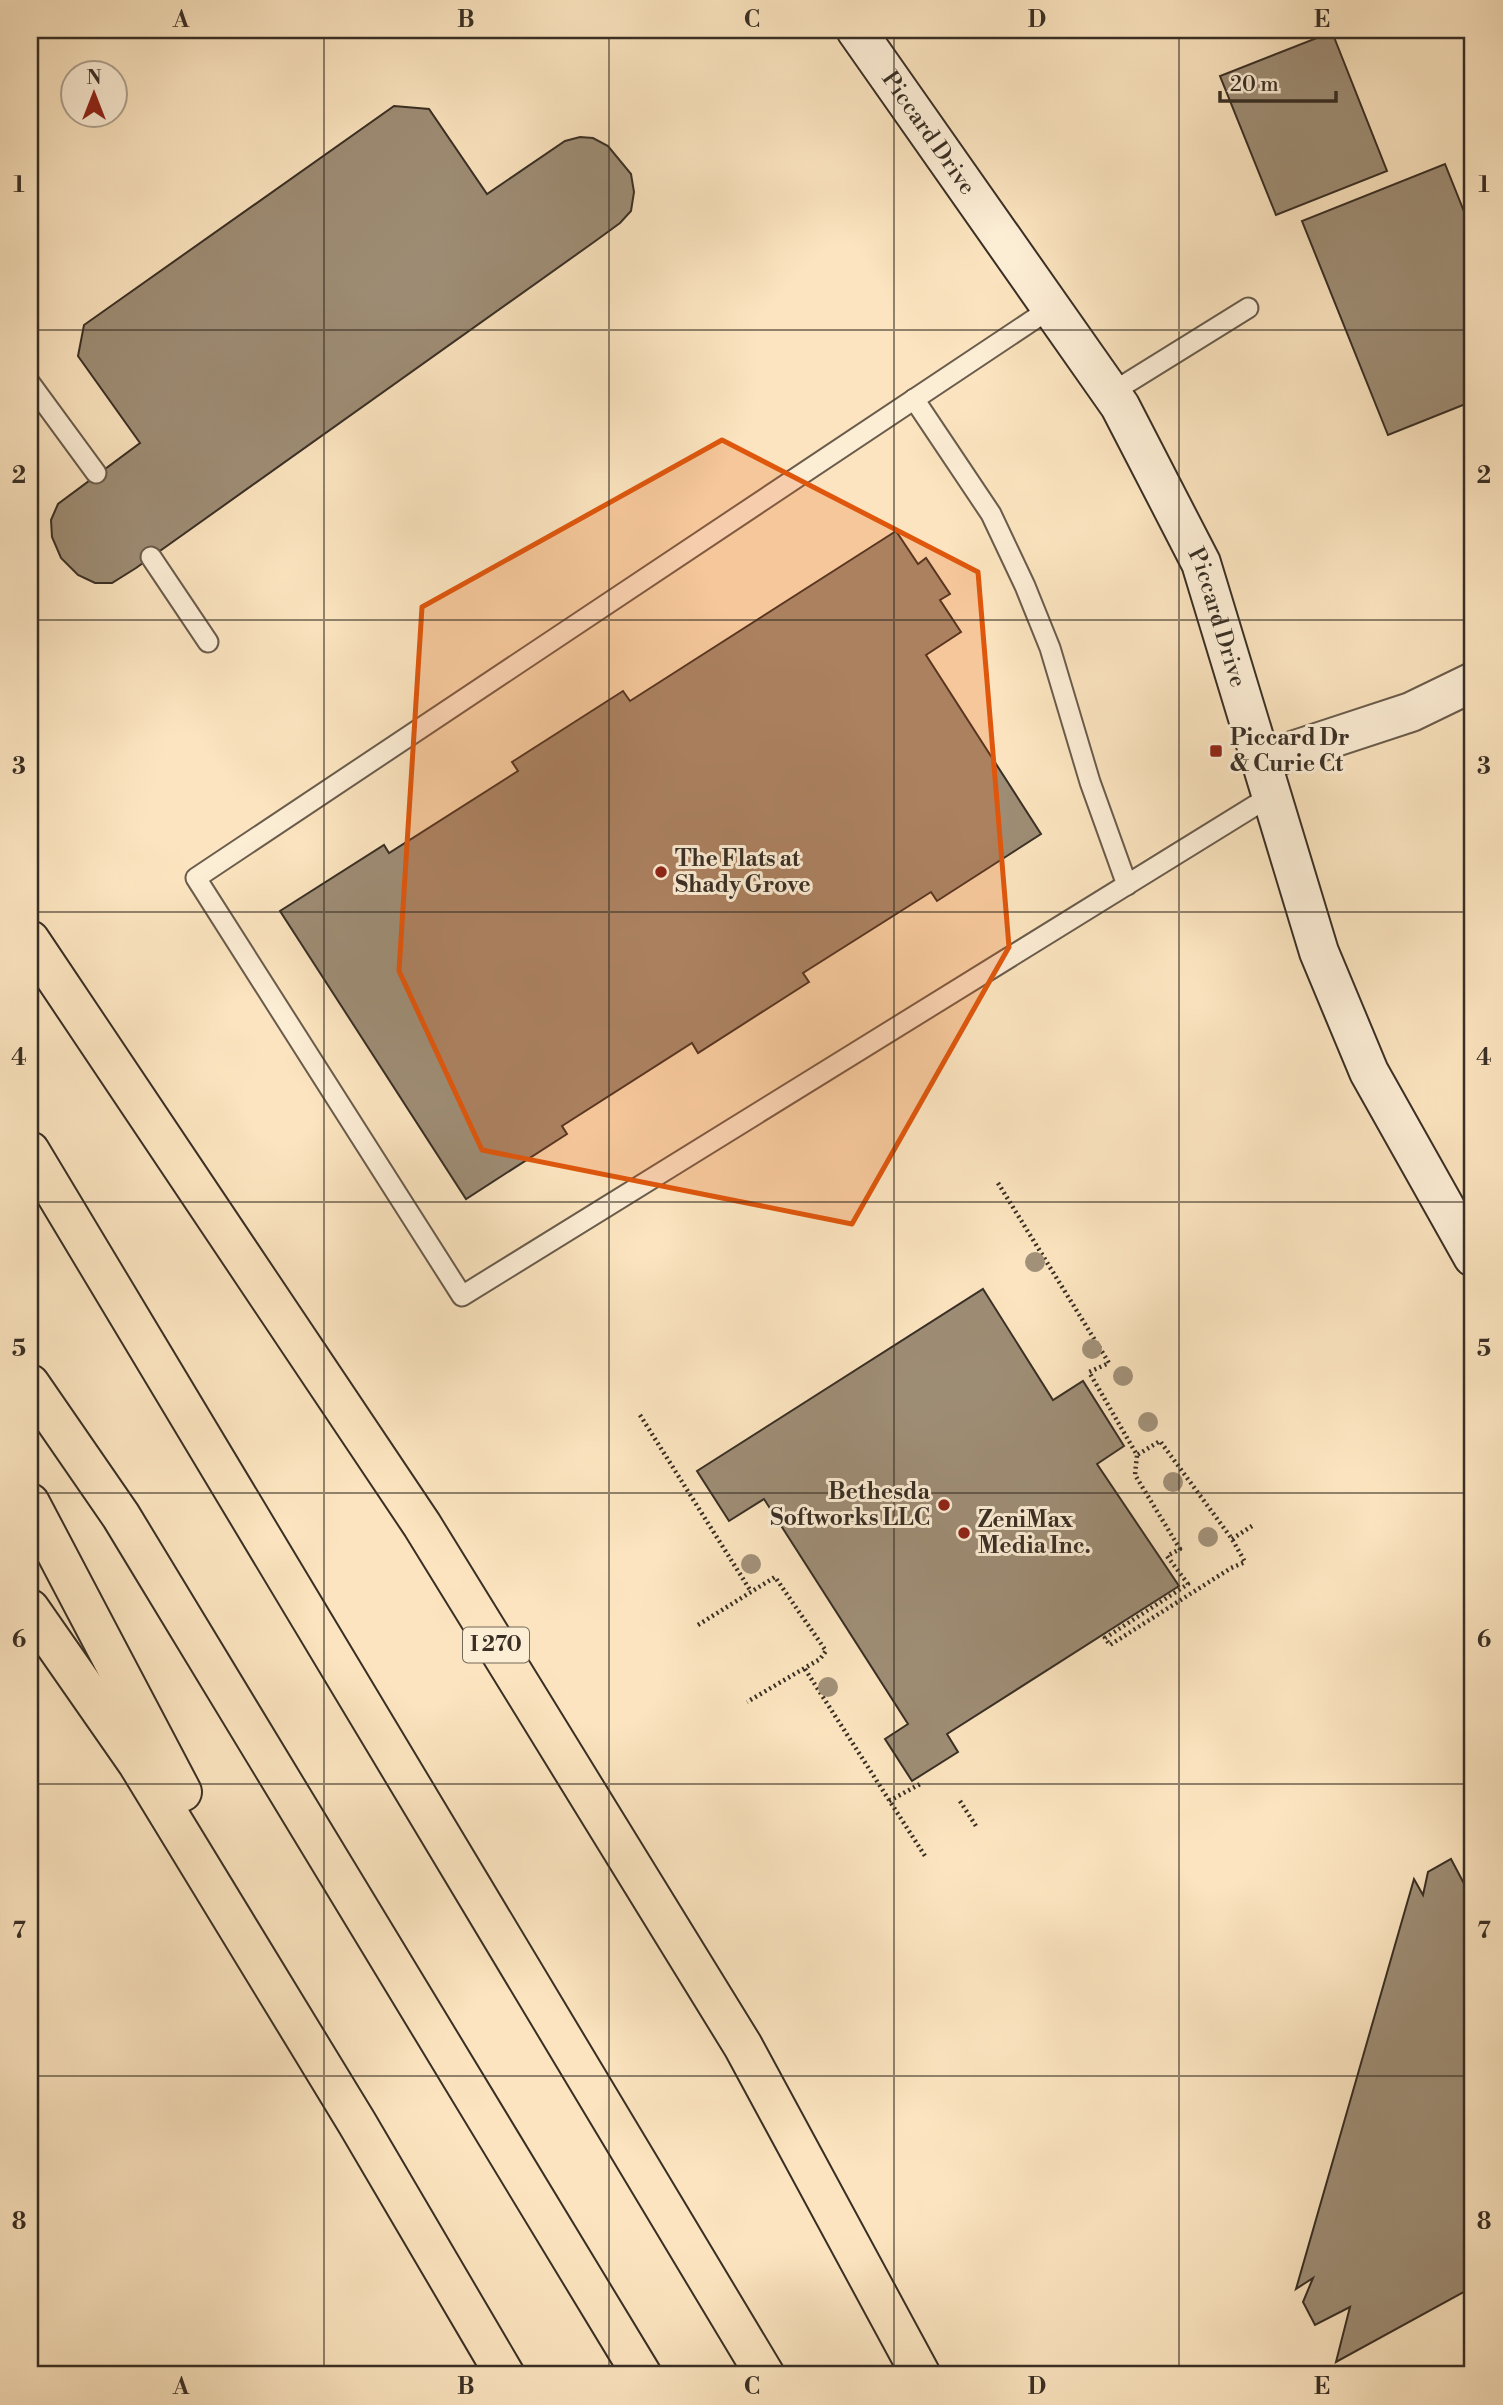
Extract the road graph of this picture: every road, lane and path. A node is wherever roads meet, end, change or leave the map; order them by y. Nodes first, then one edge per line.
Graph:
1 (856, 30) edge
2 (1051, 308) junction
3 (1248, 308) dead end
4 (30, 383) edge
5 (1111, 393) junction
6 (914, 400) junction
7 (96, 473) dead end
8 (151, 557) dead end
9 (208, 642) dead end
10 (1473, 682) edge
11 (1267, 778) junction
12 (1127, 885) junction
13 (30, 940) edge
14 (30, 1151) edge
15 (998, 1183) dead end
16 (1473, 1257) edge
17 (30, 1384) edge
18 (640, 1415) dead end
19 (1137, 1455) junction
20 (30, 1503) edge
21 (1252, 1527) dead end
22 (1232, 1539) junction
23 (750, 1590) junction
24 (30, 1609) edge
25 (698, 1625) dead end
26 (804, 1669) junction
27 (747, 1702) dead end
28 (922, 1783) dead end
29 (889, 1801) junction
30 (960, 1801) dead end
31 (976, 1826) dead end
32 (925, 1856) dead end
33 (357, 2123) junction
34 (505, 2375) edge
35 (642, 2375) edge
36 (765, 2375) edge
37 (921, 2375) edge

1 - 2 street, Piccard Drive
2 - 5 street, Piccard Drive
2 - 6 lane
3 - 5 lane
4 - 7 lane
5 - 11 street, Piccard Drive
6 - 12 lane
6 - 12 lane
8 - 9 lane
10 - 11 street
11 - 12 lane
11 - 16 street, Piccard Drive
13 - 37 highway, I 270
14 - 36 highway
15 - 19 path
17 - 35 highway
18 - 23 path
19 - 22 path
19 - 22 path
20 - 33 highway
21 - 22 path
23 - 25 path
23 - 26 path
24 - 33 highway
26 - 27 path
26 - 29 path
28 - 29 path
29 - 32 path
30 - 31 path
33 - 34 highway

